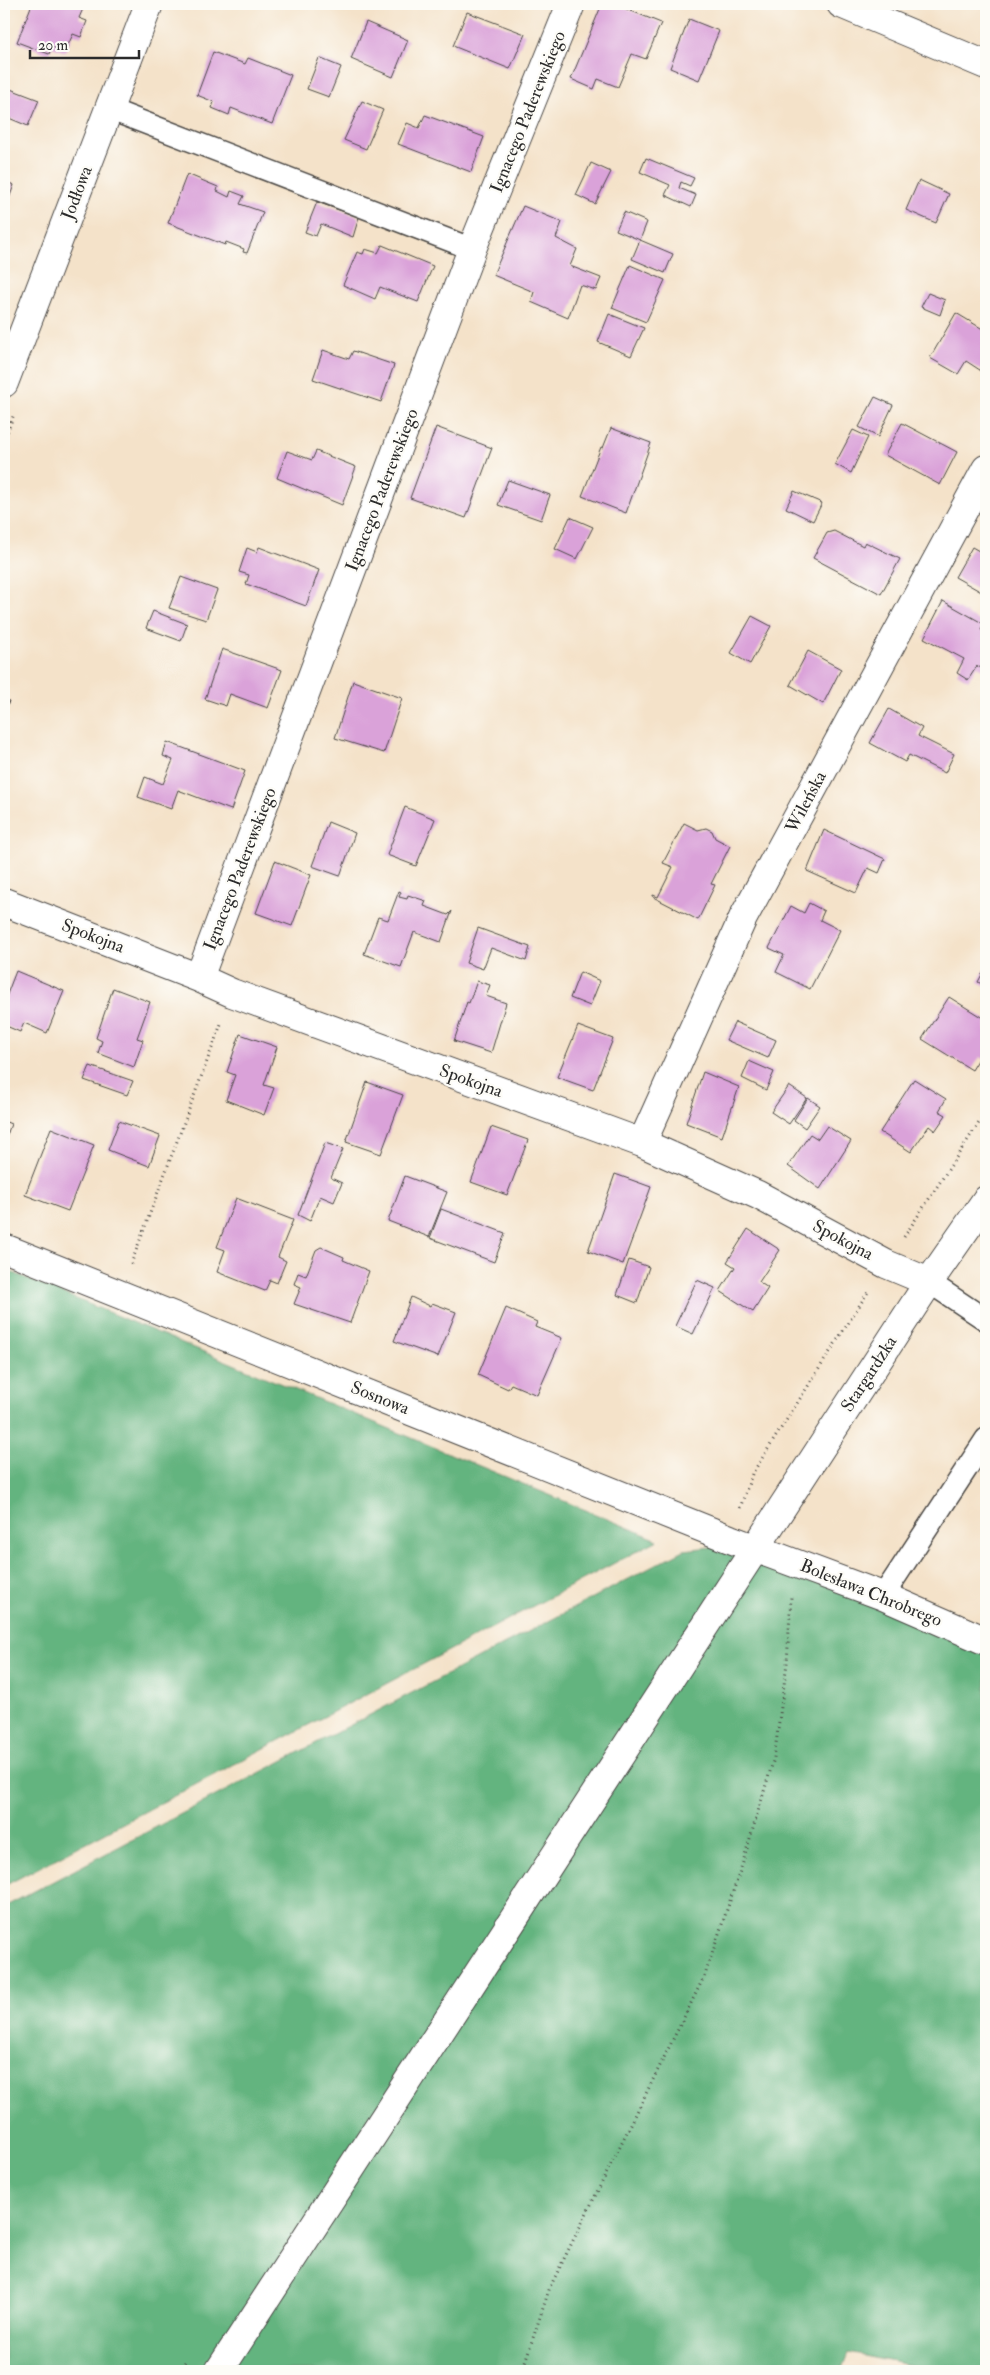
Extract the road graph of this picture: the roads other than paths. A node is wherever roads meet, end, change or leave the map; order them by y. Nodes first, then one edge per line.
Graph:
1 (149, 4) edge
2 (571, 4) edge
3 (841, 4) edge
4 (986, 65) edge
5 (110, 109) junction
6 (472, 249) junction
7 (4, 382) edge
8 (986, 469) edge
9 (4, 902) edge
10 (199, 978) junction
11 (642, 1143) junction
12 (986, 1200) edge
13 (4, 1248) edge
14 (929, 1282) junction
15 (986, 1320) edge
16 (986, 1439) edge
17 (755, 1549) junction
18 (882, 1596) junction
19 (986, 1641) edge
20 (220, 2371) edge

1 - 5 street, Jodłowa
2 - 6 street, Ignacego Paderewskiego
3 - 4 street
5 - 6 lane
5 - 7 street, Jodłowa
6 - 10 street, Ignacego Paderewskiego
8 - 11 street, Wileńska
9 - 10 street, Spokojna
10 - 11 street, Spokojna
11 - 14 street, Spokojna
12 - 14 street, Stargardzka
13 - 17 street, Sosnowa
14 - 15 lane
14 - 17 street, Stargardzka
16 - 18 lane
17 - 18 street, Bolesława Chrobrego
17 - 20 street, Stargardzka
18 - 19 street, Bolesława Chrobrego

